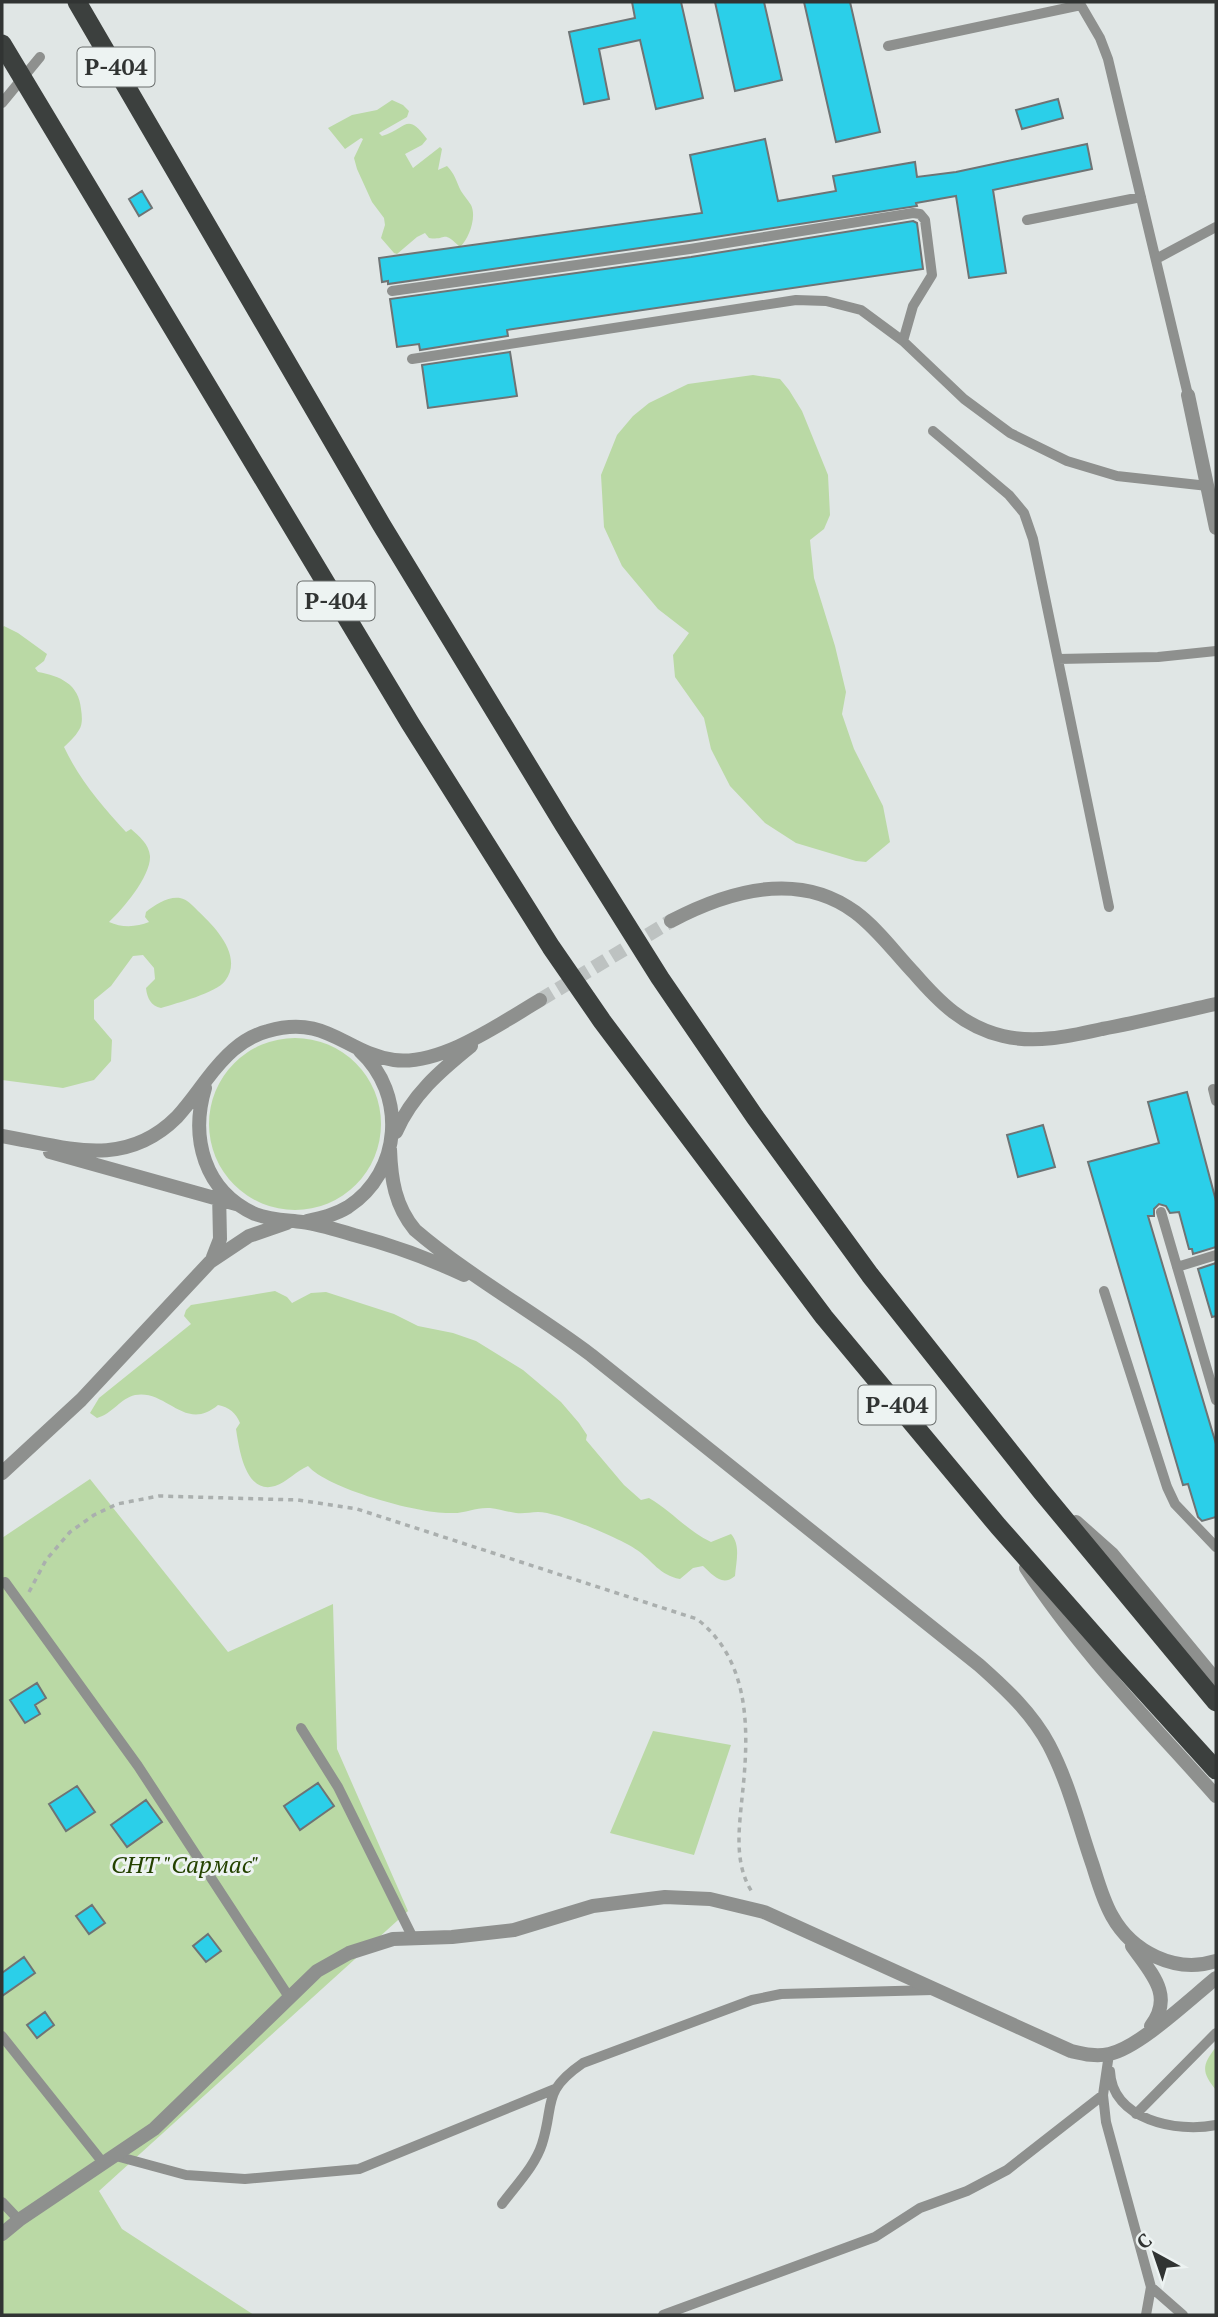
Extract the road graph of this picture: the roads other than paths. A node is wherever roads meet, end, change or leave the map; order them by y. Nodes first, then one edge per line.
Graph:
1 (77, 2) edge
2 (1080, 3) edge
3 (2, 44) edge
4 (888, 46) dead end
5 (40, 57) dead end
6 (2, 103) edge
7 (1141, 197) junction
8 (1027, 220) dead end
9 (1216, 227) edge
10 (1156, 259) junction
11 (391, 291) dead end
12 (903, 341) junction
13 (412, 359) dead end
14 (1188, 395) joint
15 (933, 431) dead end
16 (1208, 486) junction
17 (1216, 528) edge
18 (1216, 651) edge
19 (1058, 659) junction
20 (1109, 907) dead end
21 (671, 921) tunnel mouth
22 (540, 1000) tunnel mouth
23 (1216, 1004) edge
24 (494, 1028) junction
25 (342, 1038) junction
26 (215, 1068) junction
27 (1213, 1089) dead end
28 (1216, 1101) edge
29 (2, 1137) edge
30 (391, 1144) junction
31 (214, 1178) junction
32 (220, 1200) junction
33 (240, 1205) junction
34 (1161, 1212) dead end
35 (295, 1222) junction
36 (1216, 1255) edge
37 (210, 1262) junction
38 (1177, 1266) junction
39 (496, 1290) junction
40 (1104, 1291) dead end
41 (1216, 1400) edge
42 (2, 1473) edge
43 (1042, 1492) junction
44 (998, 1526) junction
45 (1216, 1547) edge
46 (5, 1582) dead end
47 (1216, 1680) edge
48 (1216, 1702) edge
49 (301, 1728) dead end
50 (1216, 1770) edge
51 (1216, 1796) edge
52 (1120, 1928) junction
53 (413, 1938) junction
54 (1216, 1955) edge
55 (1216, 1961) edge
56 (1192, 1964) junction
57 (1216, 1978) edge
58 (935, 1990) junction
59 (289, 1997) junction
60 (1216, 2033) edge
61 (2, 2036) edge
62 (1141, 2038) junction
63 (1109, 2054) junction
64 (555, 2089) junction
65 (1103, 2095) junction
66 (1136, 2114) junction
67 (1216, 2125) edge
68 (110, 2160) junction
69 (2, 2202) edge
70 (502, 2204) dead end
71 (19, 2220) junction
72 (2, 2234) edge
73 (1152, 2287) junction
74 (663, 2315) edge
75 (1146, 2315) edge
76 (1183, 2315) edge

1 - 43 highway, Р-404
2 - 4 lane
2 - 7 lane
3 - 44 highway, Р-404
5 - 6 lane
7 - 8 lane
7 - 10 lane
9 - 10 lane
10 - 14 lane
11 - 12 lane
12 - 13 lane
12 - 16 lane
14 - 16 street
15 - 19 lane
16 - 17 street
18 - 19 lane
19 - 20 lane
21 - 23 street
22 - 24 street
24 - 25 street
24 - 30 street
25 - 26 street
25 - 30 street
26 - 29 street
26 - 31 street
27 - 28 lane
29 - 32 street
30 - 35 street
30 - 39 street
31 - 32 street
31 - 33 street
32 - 33 street
32 - 37 street
33 - 35 street
34 - 38 lane
35 - 37 street
35 - 39 street
36 - 38 lane
37 - 42 street
38 - 41 lane
39 - 52 street
40 - 45 lane
43 - 47 street
43 - 48 highway, Р-404
44 - 50 highway, Р-404
44 - 51 street
46 - 59 lane
49 - 53 lane
52 - 56 street
52 - 62 street
53 - 58 street
53 - 59 street
54 - 56 street
55 - 56 street
57 - 62 street
58 - 63 street
58 - 64 lane
59 - 68 street
60 - 66 lane
61 - 68 lane
62 - 63 street
63 - 65 lane
63 - 66 lane
64 - 68 lane
64 - 70 lane
65 - 73 lane
65 - 74 lane
66 - 67 lane
68 - 71 street
69 - 71 lane
71 - 72 street
73 - 75 lane
73 - 76 lane

